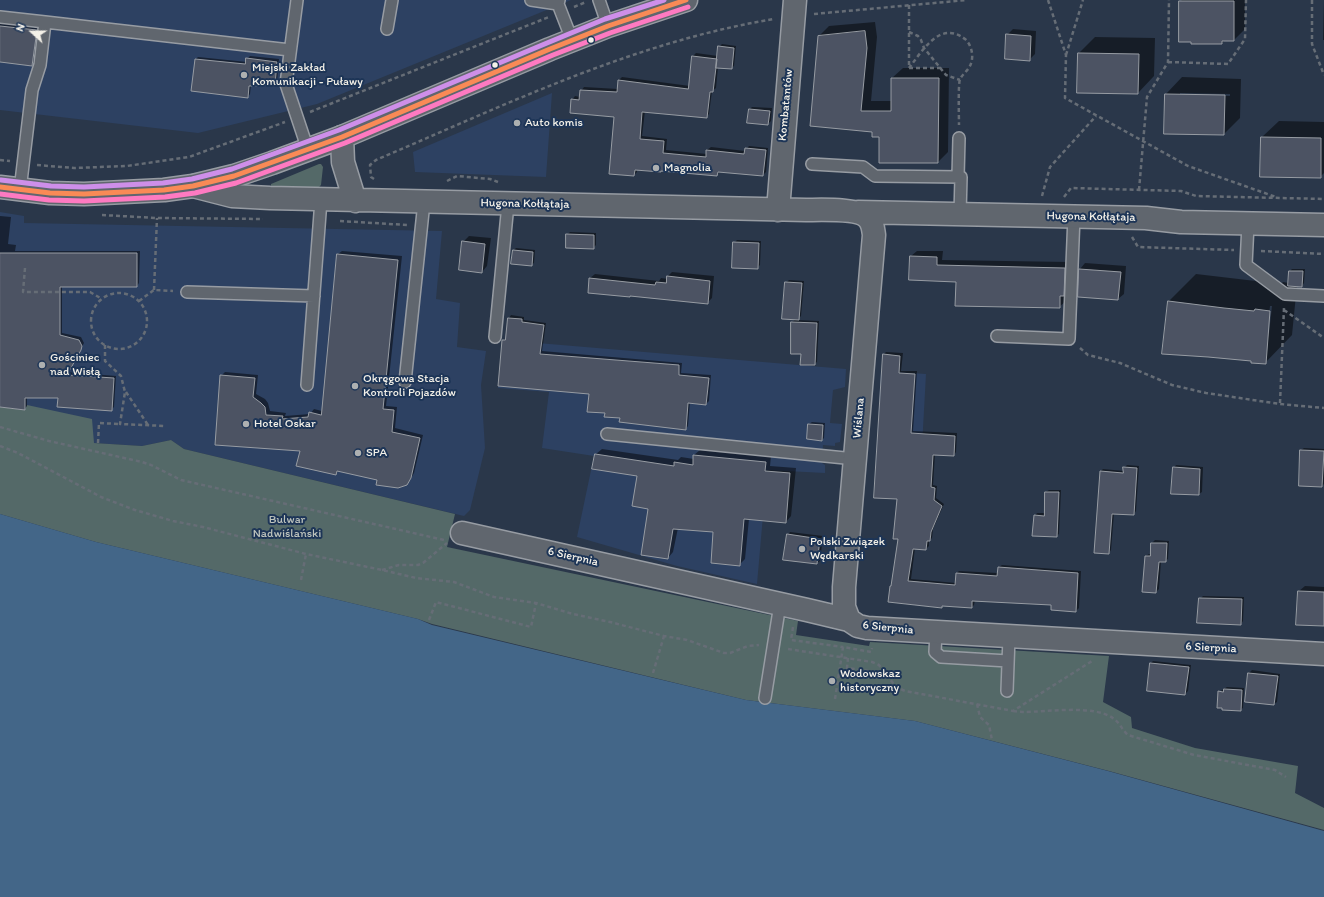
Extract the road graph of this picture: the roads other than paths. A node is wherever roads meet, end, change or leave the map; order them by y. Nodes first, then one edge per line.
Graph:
1 (297, 0) edge
2 (392, 0) edge
3 (531, 0) edge
4 (599, 0) edge
5 (686, 0) edge
6 (795, 0) edge
7 (558, 2) edge
8 (0, 17) edge
9 (45, 22) junction
10 (608, 26) junction
11 (388, 29) dead end
12 (572, 40) junction
13 (290, 50) junction
14 (342, 137) junction
15 (959, 138) road end
16 (308, 150) junction
17 (812, 164) dead end
18 (958, 177) junction
19 (193, 186) junction
20 (10, 189) edge
21 (321, 200) junction
22 (355, 201) junction
23 (424, 202) junction
24 (508, 204) junction
25 (1068, 207) junction
26 (778, 210) junction
27 (863, 214) junction
28 (960, 214) junction
29 (1248, 224) junction
30 (1324, 225) edge
31 (187, 292) road end
32 (314, 296) junction
33 (1324, 296) edge
34 (997, 336) dead end
35 (495, 337) dead end
36 (405, 382) dead end
37 (307, 385) dead end
38 (607, 434) dead end
39 (855, 459) junction
40 (462, 533) road end
41 (780, 604) junction
42 (849, 620) junction
43 (936, 632) junction
44 (1009, 637) junction
45 (1324, 654) edge
46 (1008, 661) junction
47 (1006, 691) dead end
48 (765, 698) dead end

1 - 13 lane
2 - 11 lane
3 - 7 lane
4 - 10 lane
5 - 10 street
6 - 26 street, Kombatantów
7 - 12 lane
8 - 9 lane
9 - 13 lane
9 - 20 lane
10 - 12 street
12 - 14 street
13 - 16 lane
14 - 16 street
14 - 22 street
15 - 18 lane
16 - 19 street
17 - 18 lane
18 - 28 lane
19 - 20 street
19 - 21 street, Hugona Kołłątaja
21 - 22 street, Hugona Kołłątaja
21 - 32 lane
22 - 23 street, Hugona Kołłątaja
23 - 24 street, Hugona Kołłątaja
23 - 36 lane
24 - 26 street, Hugona Kołłątaja
24 - 35 lane
25 - 28 street, Hugona Kołłątaja
25 - 29 street, Hugona Kołłątaja
25 - 34 lane
26 - 27 street, Hugona Kołłątaja
27 - 28 street, Hugona Kołłątaja
27 - 39 street, Wiślana
29 - 30 street, Hugona Kołłątaja
29 - 33 lane
31 - 32 lane
32 - 37 lane
38 - 39 lane
39 - 42 street, Wiślana
40 - 41 street, 6 Sierpnia
41 - 42 street, 6 Sierpnia
41 - 48 lane
42 - 43 street, 6 Sierpnia
43 - 44 street, 6 Sierpnia
43 - 46 lane
44 - 45 street, 6 Sierpnia
44 - 46 lane
46 - 47 lane

